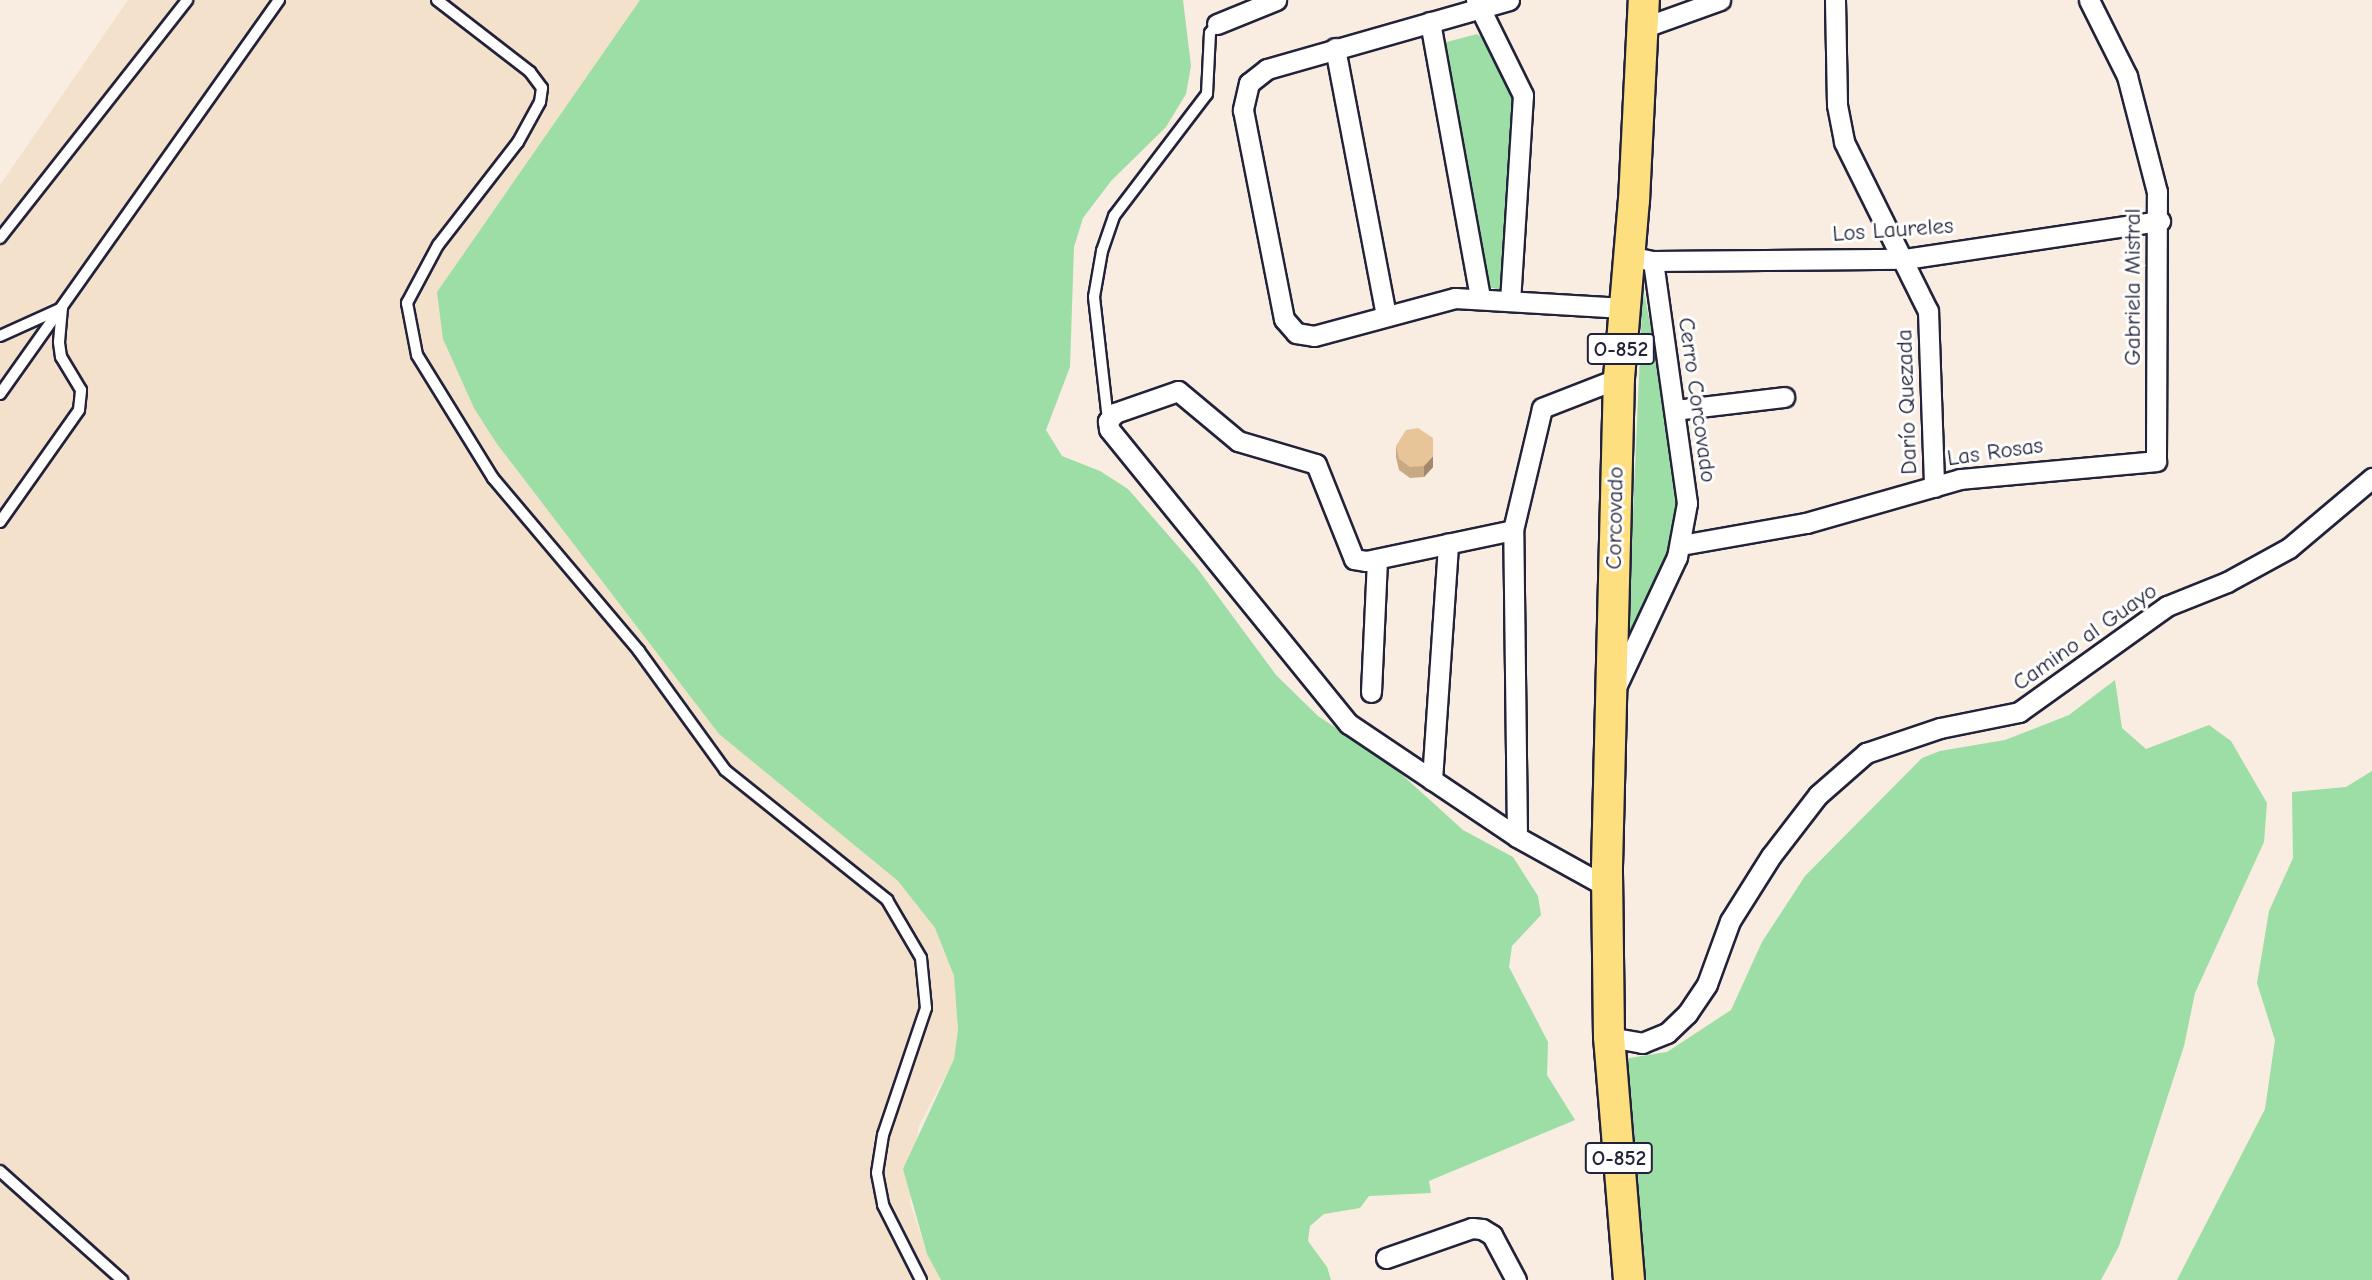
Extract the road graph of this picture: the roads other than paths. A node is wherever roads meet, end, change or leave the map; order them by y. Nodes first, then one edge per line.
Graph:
1 (187, 0) edge
2 (279, 0) edge
3 (437, 0) edge
4 (1276, 0) edge
5 (1509, 0) edge
6 (1720, 0) edge
7 (1835, 0) edge
8 (2089, 0) edge
9 (1478, 4) edge
10 (1643, 14) edge
11 (1430, 22) junction
12 (1217, 24) joint
13 (1335, 48) junction
14 (2160, 221) junction
15 (0, 238) edge
16 (1905, 258) junction
17 (1641, 259) junction
18 (1480, 298) junction
19 (1510, 300) junction
20 (62, 308) junction
21 (1624, 308) junction
22 (1386, 315) junction
23 (0, 336) edge
24 (1619, 378) junction
25 (0, 394) edge
26 (1784, 397) dead end
27 (1675, 410) junction
28 (1108, 421) junction
29 (2156, 461) joint
30 (2372, 478) edge
31 (1934, 487) junction
32 (0, 522) edge
33 (1513, 530) junction
34 (1448, 544) junction
35 (1681, 545) junction
36 (1377, 559) junction
37 (1371, 692) dead end
38 (1611, 699) junction
39 (1432, 779) junction
40 (1517, 836) junction
41 (1609, 888) junction
42 (1609, 1037) junction
43 (0, 1171) edge
44 (1386, 1258) dead end
45 (122, 1280) edge
46 (921, 1280) edge
47 (1516, 1280) edge
48 (1629, 1280) edge

1 - 15 lane
2 - 20 lane
3 - 46 lane
4 - 12 street
5 - 9 street
6 - 10 street
7 - 16 street, Darío Quezada
8 - 14 street, Gabriela Mistral
9 - 11 street
9 - 19 street
10 - 17 main road, Corcovado / O-852
11 - 13 street
11 - 18 street
12 - 28 lane
13 - 22 street
13 - 22 street
14 - 16 street, Los Laureles
14 - 29 street, Gabriela Mistral
16 - 17 street, Los Laureles
16 - 31 street, Darío Quezada
17 - 21 main road, Corcovado / O-852
17 - 27 street, Cerro Corcovado
18 - 19 street
18 - 22 street
19 - 21 street
20 - 23 lane
20 - 25 lane
20 - 32 lane
21 - 24 main road, Corcovado / O-852
24 - 33 street
24 - 38 main road, Corcovado / O-852
26 - 27 street
27 - 35 street, Cerro Corcovado
28 - 36 street
28 - 39 street
29 - 31 street, Las Rosas
30 - 42 street, Camino al Guayo
31 - 35 street, Las Rosas
33 - 34 street
33 - 40 street
34 - 36 street
34 - 39 street
35 - 38 street, Cerro Corcovado
36 - 37 street
38 - 41 main road, Corcovado / O-852
39 - 40 street
40 - 41 street
41 - 42 main road, Corcovado / O-852
42 - 48 main road, O-852
43 - 45 lane
44 - 47 street

